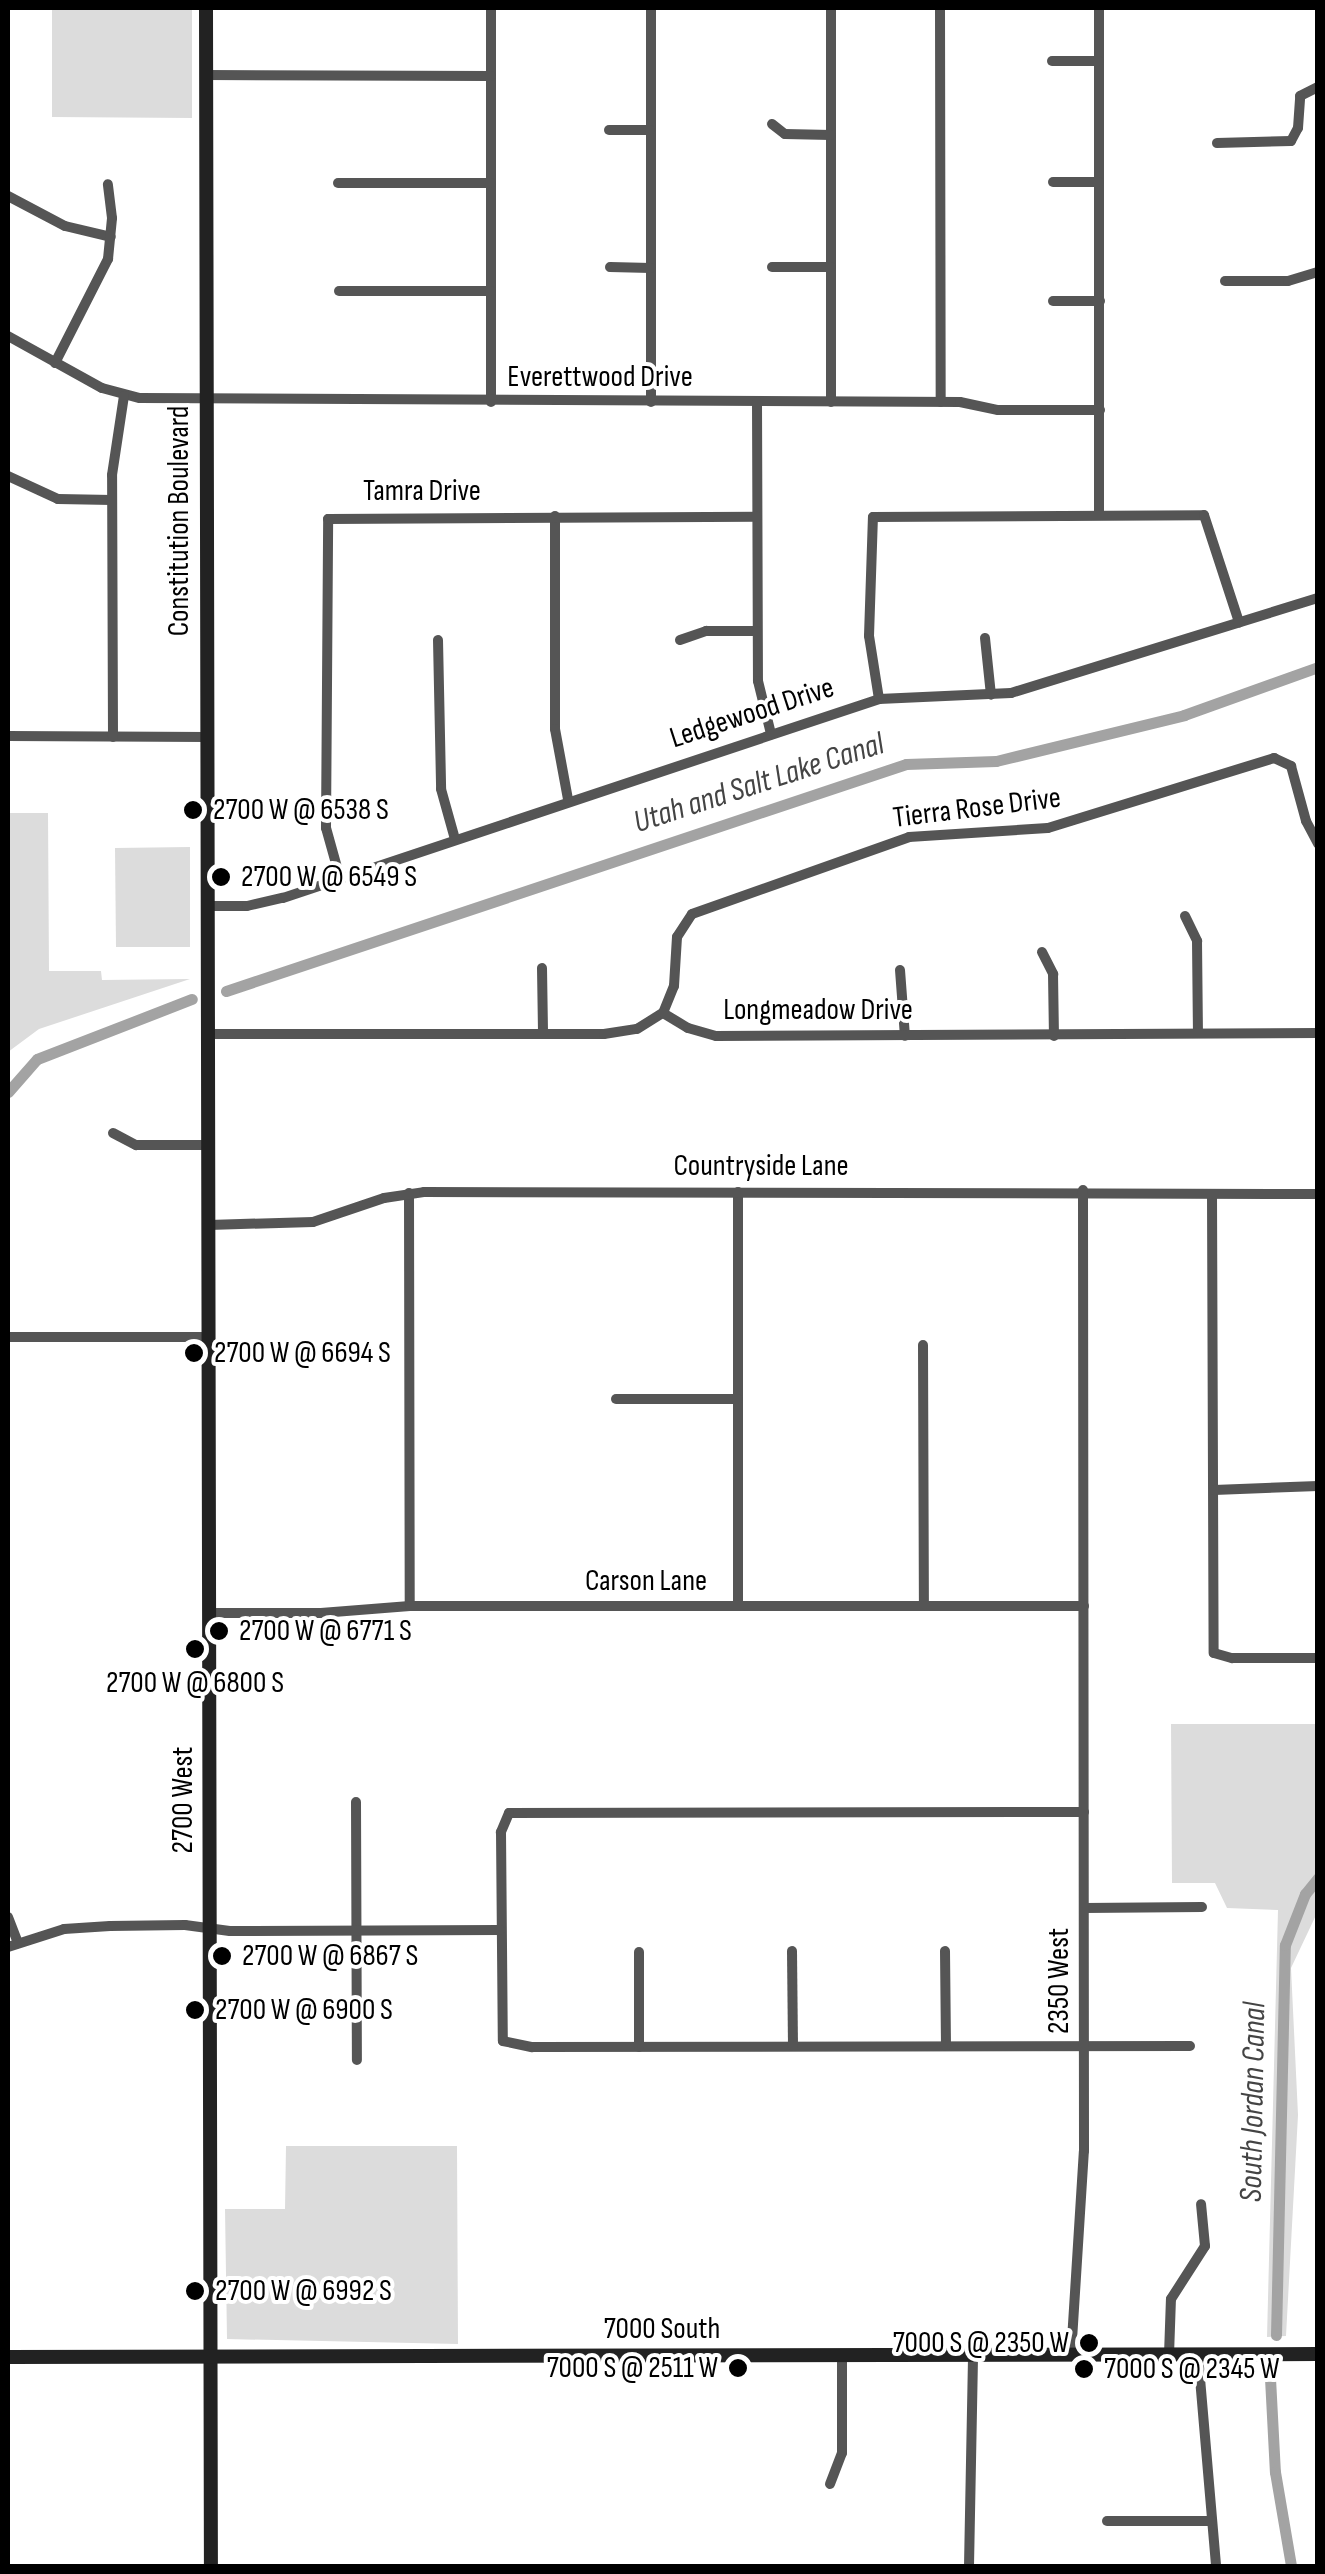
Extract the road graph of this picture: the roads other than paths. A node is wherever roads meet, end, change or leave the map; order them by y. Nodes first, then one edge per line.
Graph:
1 (206, 8) edge
2 (490, 8) edge
3 (650, 8) edge
4 (830, 8) edge
5 (940, 8) edge
6 (1099, 8) edge
7 (1052, 61) dead end
8 (1099, 61) junction
9 (206, 75) junction
10 (490, 76) junction
11 (1318, 86) edge
12 (772, 124) dead end
13 (609, 130) dead end
14 (650, 130) junction
15 (830, 135) junction
16 (1216, 143) dead end
17 (1053, 182) dead end
18 (1099, 182) junction
19 (338, 183) dead end
20 (491, 183) junction
21 (108, 184) dead end
22 (8, 196) edge
23 (111, 237) junction
24 (610, 267) dead end
25 (772, 267) dead end
26 (831, 267) junction
27 (651, 268) junction
28 (1318, 272) edge
29 (1225, 281) dead end
30 (339, 291) dead end
31 (492, 291) junction
32 (1100, 300) junction
33 (1053, 301) dead end
34 (8, 336) edge
35 (55, 363) junction
36 (124, 396) junction
37 (207, 401) junction
38 (491, 402) junction
39 (651, 402) junction
40 (756, 402) junction
41 (831, 402) junction
42 (941, 402) junction
43 (1100, 410) junction
44 (8, 476) edge
45 (112, 500) junction
46 (1099, 514) junction
47 (556, 516) junction
48 (757, 517) junction
49 (1318, 598) edge
50 (1238, 622) junction
51 (757, 631) junction
52 (986, 638) dead end
53 (438, 640) dead end
54 (680, 640) dead end
55 (991, 696) junction
56 (879, 699) junction
57 (770, 734) junction
58 (8, 736) edge
59 (207, 736) junction
60 (113, 737) junction
61 (568, 799) junction
62 (454, 839) junction
63 (1318, 844) edge
64 (340, 878) junction
65 (207, 906) junction
66 (1186, 916) dead end
67 (1042, 952) dead end
68 (542, 968) dead end
69 (900, 970) dead end
70 (663, 1013) junction
71 (1198, 1033) junction
72 (1318, 1033) edge
73 (208, 1034) junction
74 (543, 1034) junction
75 (905, 1036) junction
76 (1054, 1036) junction
77 (112, 1133) dead end
78 (209, 1145) junction
79 (1084, 1190) junction
80 (738, 1192) junction
81 (409, 1194) junction
82 (1212, 1194) junction
83 (1318, 1194) edge
84 (208, 1225) junction
85 (8, 1336) edge
86 (209, 1337) junction
87 (923, 1345) dead end
88 (616, 1399) dead end
89 (738, 1400) junction
90 (1318, 1486) edge
91 (1214, 1490) junction
92 (410, 1606) junction
93 (738, 1606) junction
94 (924, 1606) junction
95 (1084, 1606) junction
96 (209, 1613) junction
97 (1318, 1658) edge
98 (356, 1802) dead end
99 (1084, 1812) junction
100 (1202, 1907) dead end
101 (1084, 1908) junction
102 (8, 1917) edge
103 (210, 1928) junction
104 (356, 1930) junction
105 (500, 1930) junction
106 (12, 1945) edge
107 (946, 1951) dead end
108 (639, 1952) dead end
109 (792, 1952) dead end
110 (793, 2046) junction
111 (946, 2046) junction
112 (1084, 2046) junction
113 (1190, 2046) dead end
114 (639, 2047) junction
115 (357, 2060) dead end
116 (1201, 2204) dead end
117 (1318, 2354) edge
118 (1198, 2355) junction
119 (842, 2356) junction
120 (972, 2356) junction
121 (1071, 2356) junction
122 (1169, 2356) junction
123 (8, 2357) edge
124 (211, 2358) junction
125 (830, 2484) dead end
126 (1107, 2521) dead end
127 (1212, 2521) junction
128 (211, 2566) edge
129 (970, 2566) edge
130 (1216, 2566) edge

1 - 9 main road, Constitution Boulevard
2 - 10 street
3 - 14 street
4 - 15 street
5 - 42 street
6 - 8 street
7 - 8 street
8 - 18 street
9 - 10 street
9 - 37 main road, Constitution Boulevard
10 - 20 street
11 - 16 street
12 - 15 street
13 - 14 street
14 - 27 street
15 - 26 street
17 - 18 street
18 - 32 street
19 - 20 street
20 - 31 street
21 - 23 street
22 - 23 street
23 - 35 street
24 - 27 street
25 - 26 street
26 - 41 street
27 - 39 street
28 - 29 street
30 - 31 street
31 - 38 street
32 - 33 street
32 - 43 street
34 - 35 street
35 - 36 street
36 - 37 street, Everettwood Drive
36 - 45 street
37 - 38 street, Everettwood Drive
37 - 59 main road, Constitution Boulevard
38 - 39 street, Everettwood Drive
39 - 40 street, Everettwood Drive
40 - 41 street, Everettwood Drive
40 - 48 street
41 - 42 street, Everettwood Drive
42 - 43 street, Everettwood Drive
43 - 46 street
44 - 45 street
45 - 60 street
46 - 50 street
46 - 56 street
47 - 48 street, Tamra Drive
47 - 61 street
47 - 64 street, Tamra Drive
48 - 51 street
49 - 50 street, Ledgewood Drive
50 - 55 street, Ledgewood Drive
51 - 54 street
51 - 57 street
52 - 55 street
53 - 62 street
55 - 56 street, Ledgewood Drive
56 - 57 street, Ledgewood Drive
57 - 61 street, Ledgewood Drive
58 - 60 street
59 - 60 street
59 - 65 main road, Constitution Boulevard
61 - 62 street, Ledgewood Drive
62 - 64 street, Ledgewood Drive
63 - 70 street, Tierra Rose Drive
64 - 65 street, Ledgewood Drive
65 - 73 main road, Constitution Boulevard
66 - 71 street
67 - 76 street
68 - 74 street
69 - 75 street
70 - 74 street
70 - 75 street, Longmeadow Drive
71 - 72 street, Longmeadow Drive
71 - 76 street, Longmeadow Drive
73 - 74 street
73 - 78 main road, 2700 West
75 - 76 street, Longmeadow Drive
77 - 78 street
78 - 84 main road, 2700 West
79 - 80 street, Countryside Lane
79 - 82 street, Countryside Lane
79 - 95 street, 2350 West
80 - 81 street, Countryside Lane
80 - 89 street
81 - 84 street, Countryside Lane
81 - 92 street
82 - 83 street, Countryside Lane
82 - 91 street
84 - 86 main road, 2700 West
85 - 86 street
86 - 96 main road, 2700 West
87 - 94 street
88 - 89 street
89 - 93 street
90 - 91 street
91 - 97 street
92 - 93 street, Carson Lane
92 - 96 street, Carson Lane
93 - 94 street, Carson Lane
94 - 95 street, Carson Lane
95 - 99 street, 2350 West
96 - 103 main road, 2700 West
98 - 104 street
99 - 101 street, 2350 West
99 - 105 street
100 - 101 street
101 - 112 street, 2350 West
102 - 106 street
103 - 104 street
103 - 106 street
103 - 124 main road, 2700 West
104 - 105 street
104 - 115 street
105 - 114 street
107 - 111 street
108 - 114 street
109 - 110 street
110 - 111 street
110 - 114 street
111 - 112 street
112 - 113 street
112 - 121 street, 2350 West
116 - 122 street
117 - 118 main road, 7000 South
118 - 122 main road, 7000 South
118 - 127 street
119 - 120 main road, 7000 South
119 - 124 main road, 7000 South
119 - 125 street
120 - 121 main road, 7000 South
120 - 129 street
121 - 122 main road, 7000 South
123 - 124 main road, 7000 South
124 - 128 main road, 2700 West
126 - 127 street
127 - 130 street

